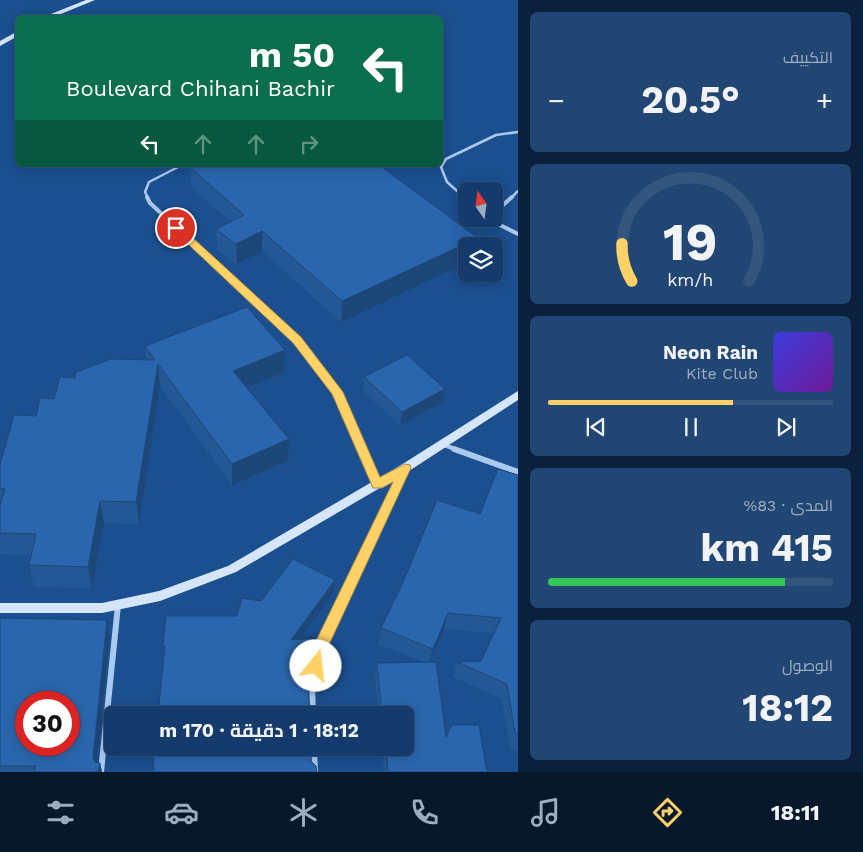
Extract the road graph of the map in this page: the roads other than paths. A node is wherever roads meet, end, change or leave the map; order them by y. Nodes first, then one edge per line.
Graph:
1 (92, 0) edge
2 (52, 15) edge
3 (15, 35) edge
4 (0, 44) edge
5 (518, 132) edge
6 (443, 164) edge
7 (178, 167) edge
8 (441, 167) edge
9 (518, 191) edge
10 (458, 192) edge
11 (503, 205) edge
12 (503, 226) edge
13 (518, 234) edge
14 (518, 395) edge
15 (444, 445) junction
16 (405, 468) junction
17 (518, 472) edge
18 (378, 485) junction
19 (118, 605) junction
20 (0, 608) edge
21 (313, 706) edge
22 (314, 756) edge
23 (101, 772) edge
24 (315, 772) edge

1 - 2 main road
3 - 4 main road
5 - 6 lane
7 - 18 lane
8 - 10 lane
9 - 11 lane
12 - 13 lane
14 - 15 main road
15 - 16 main road
15 - 17 street
16 - 18 main road
16 - 21 street
18 - 19 main road
19 - 20 main road
19 - 23 street
22 - 24 street

